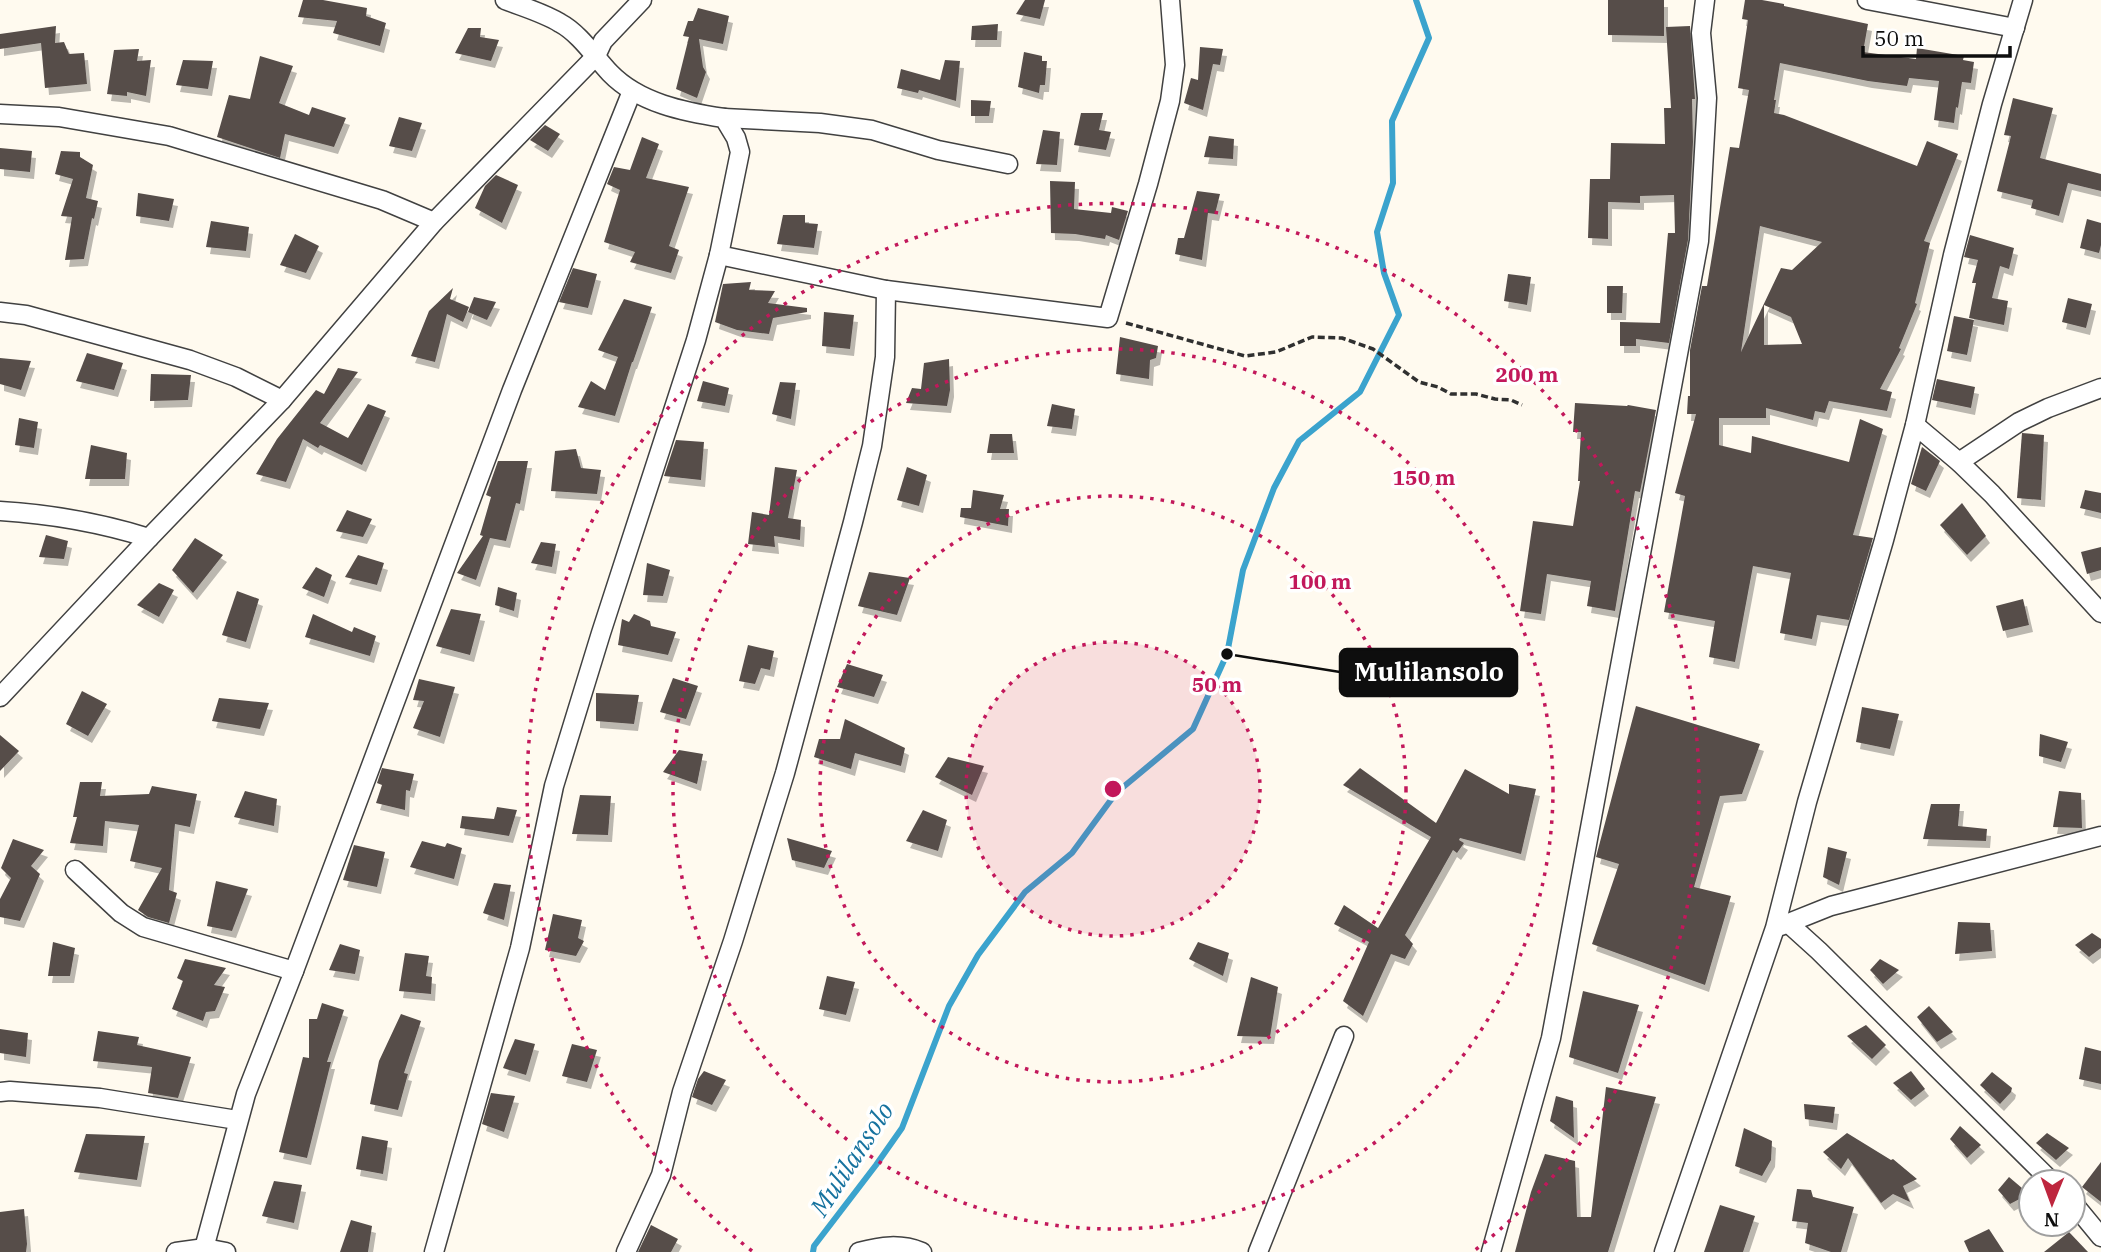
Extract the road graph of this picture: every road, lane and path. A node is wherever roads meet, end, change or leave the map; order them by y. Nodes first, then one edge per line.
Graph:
1 (505, 0) edge
2 (642, 0) edge
3 (1170, 0) edge
4 (1705, 0) edge
5 (1867, 0) edge
6 (2023, 0) edge
7 (2014, 28) junction
8 (596, 56) junction
9 (632, 92) junction
10 (0, 114) edge
11 (724, 118) junction
12 (1008, 164) dead end
13 (434, 222) junction
14 (719, 256) junction
15 (886, 290) junction
16 (0, 312) edge
17 (1108, 318) junction
18 (2101, 388) edge
19 (282, 400) junction
20 (1522, 405) dead end
21 (1915, 425) junction
22 (1959, 462) junction
23 (0, 511) edge
24 (149, 538) junction
25 (2101, 613) edge
26 (0, 697) edge
27 (2101, 836) edge
28 (75, 870) dead end
29 (1782, 925) junction
30 (294, 971) junction
31 (1344, 1036) dead end
32 (0, 1092) edge
33 (237, 1120) junction
34 (2038, 1168) edge
35 (2087, 1220) edge
36 (2101, 1237) edge
37 (204, 1250) edge
38 (176, 1252) edge
39 (226, 1252) edge
40 (434, 1252) edge
41 (626, 1252) edge
42 (859, 1252) edge
43 (922, 1252) edge
44 (1258, 1252) edge
45 (1491, 1252) edge
46 (1664, 1252) edge

1 - 8 street
2 - 8 street
3 - 17 street
4 - 45 street
5 - 7 street
6 - 7 street
7 - 21 street
8 - 9 street
8 - 13 street
9 - 11 street
9 - 30 street
10 - 13 street
11 - 12 street
11 - 14 street
13 - 19 street
14 - 15 street
14 - 40 street
15 - 17 street
15 - 41 street
16 - 19 street
17 - 20 path
18 - 22 street
19 - 24 street
21 - 22 street
21 - 29 street
22 - 25 street
23 - 24 street
24 - 26 street
27 - 29 street
28 - 30 street
29 - 34 street
29 - 46 street
30 - 33 street
31 - 44 street
32 - 33 street
33 - 37 street
35 - 36 street
37 - 38 street
37 - 39 street
42 - 43 street

